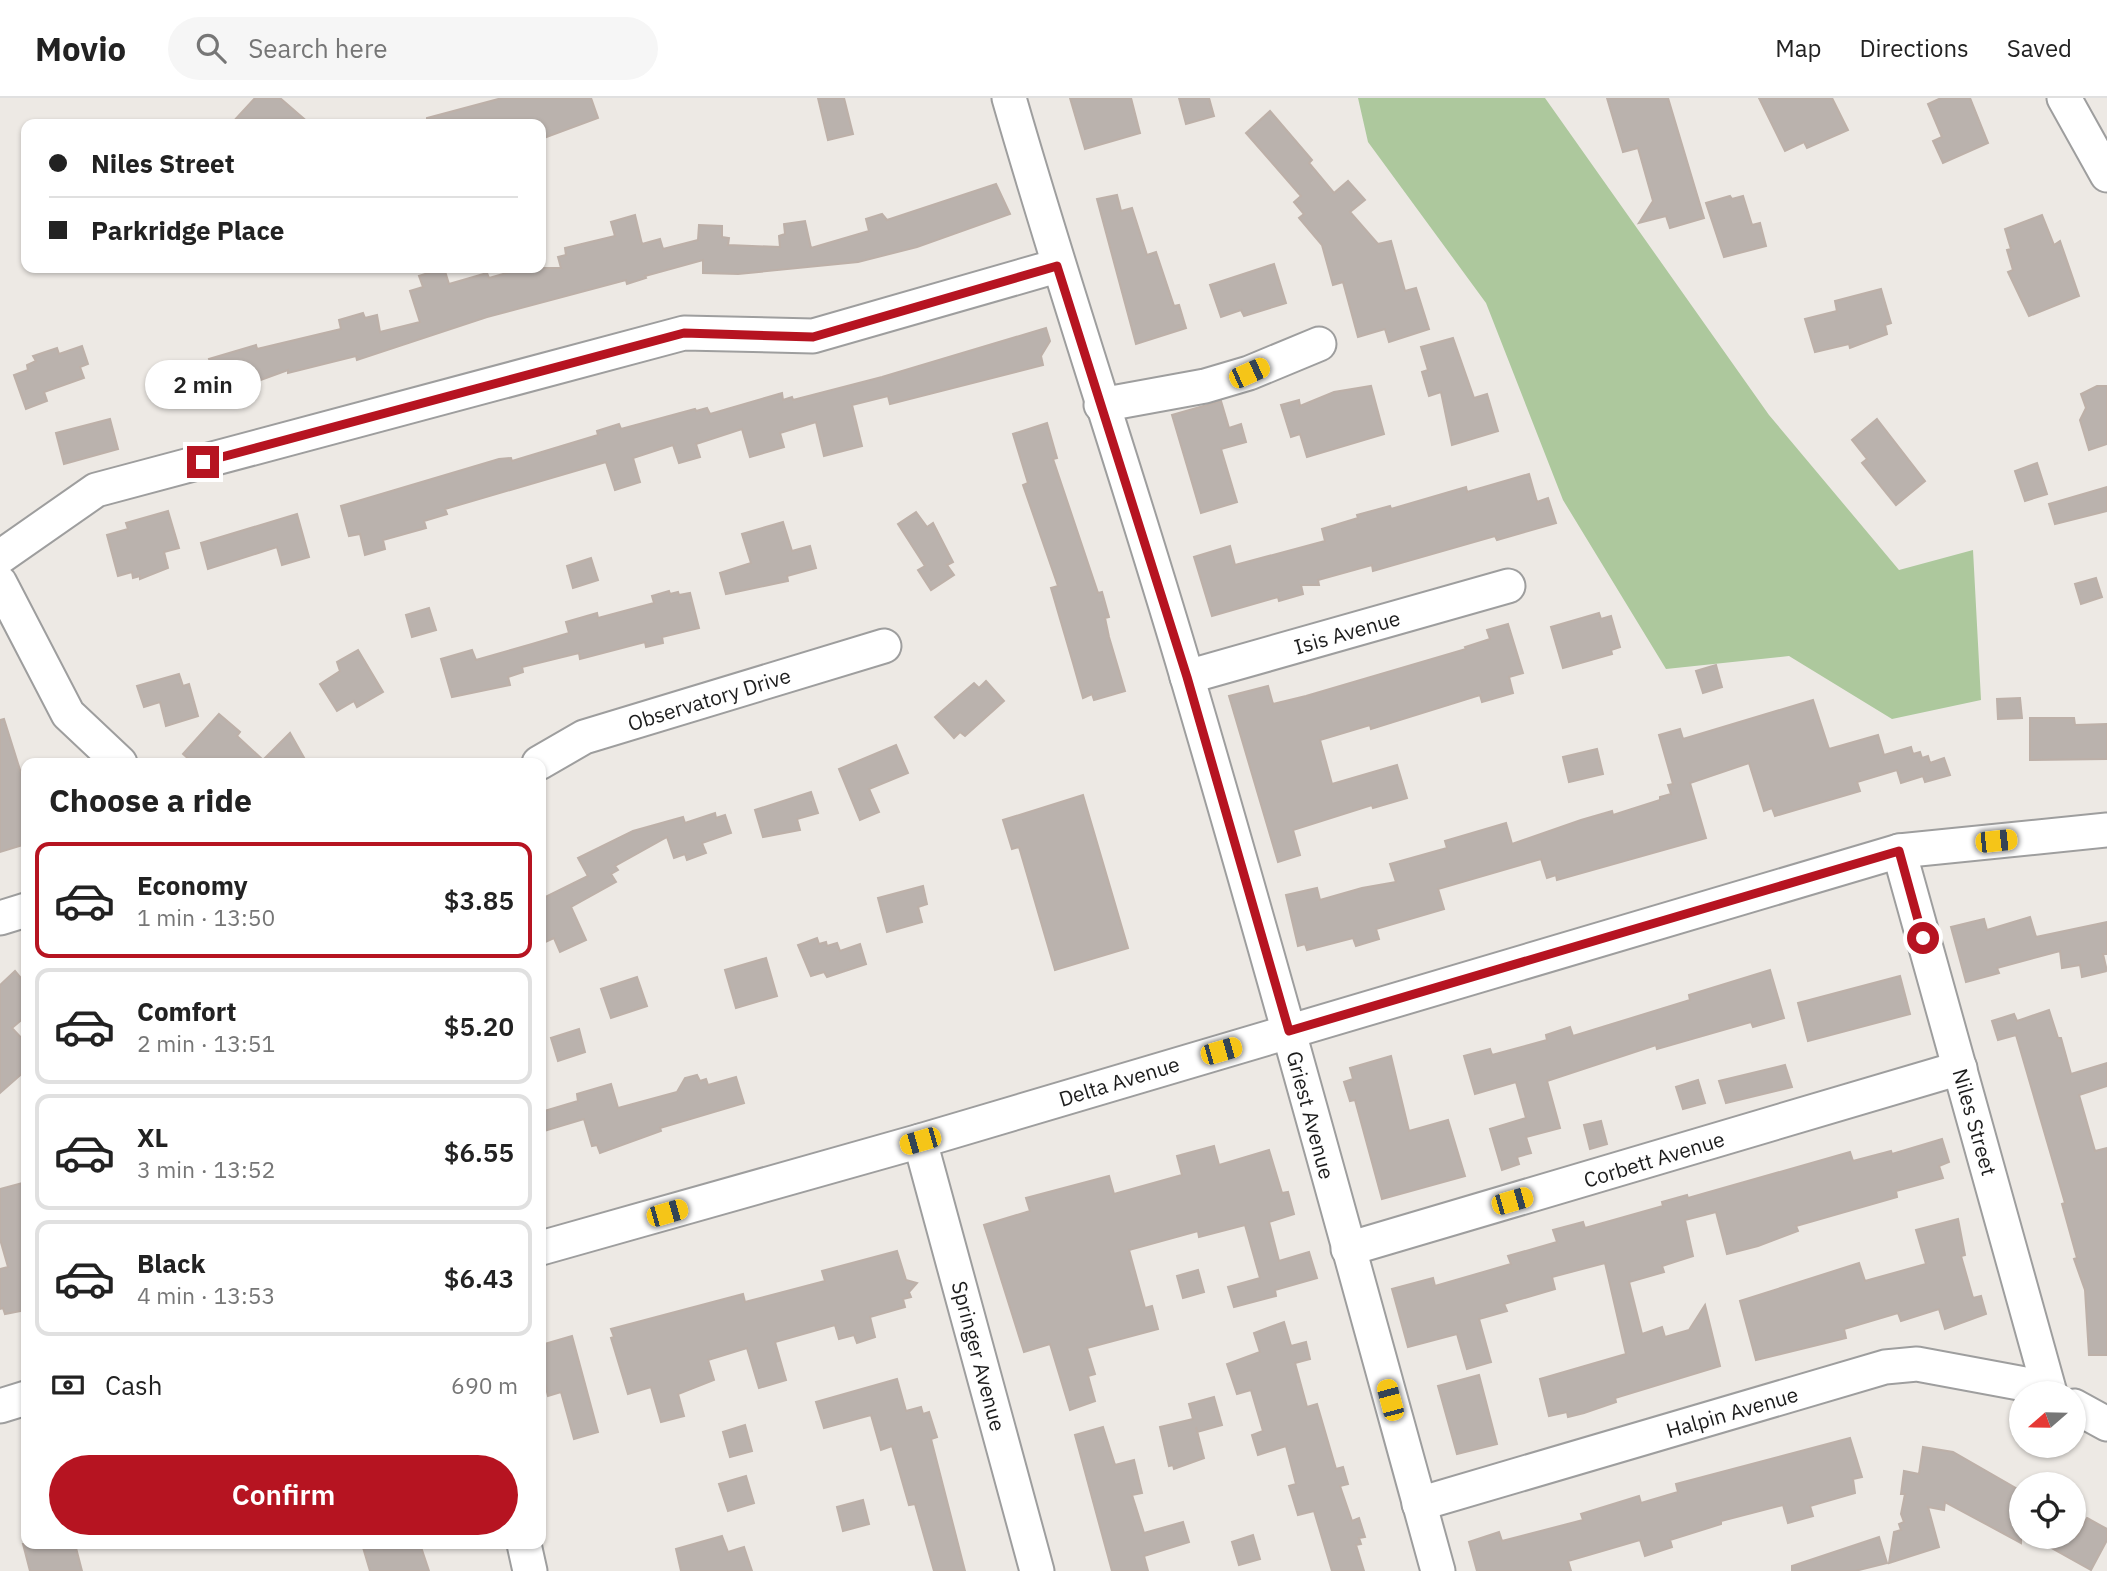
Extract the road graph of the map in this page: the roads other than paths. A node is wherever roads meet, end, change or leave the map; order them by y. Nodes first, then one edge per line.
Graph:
1 (1009, 98) edge
2 (2064, 98) edge
3 (2107, 175) edge
4 (1057, 266) junction
5 (1319, 344) dead end
6 (1101, 405) junction
7 (0, 556) edge
8 (0, 583) edge
9 (1508, 586) dead end
10 (884, 646) dead end
11 (1187, 677) junction
12 (115, 758) edge
13 (546, 759) edge
14 (2107, 830) edge
15 (1899, 851) junction
16 (21, 912) edge
17 (0, 918) edge
18 (1289, 1031) junction
19 (1959, 1068) junction
20 (920, 1141) junction
21 (546, 1247) edge
22 (1348, 1249) junction
23 (2009, 1381) edge
24 (2046, 1381) edge
25 (21, 1400) edge
26 (0, 1406) edge
27 (2086, 1413) edge
28 (2107, 1424) edge
29 (1419, 1504) junction
30 (525, 1549) edge
31 (530, 1571) edge
32 (1037, 1571) edge
33 (1438, 1571) edge

1 - 4 street, Griest Avenue
2 - 3 street
4 - 6 street, Griest Avenue
4 - 7 street
5 - 6 street
6 - 11 street, Griest Avenue
8 - 12 street
9 - 11 street, Isis Avenue
10 - 13 street, Observatory Drive
11 - 18 street, Griest Avenue
14 - 15 street, Delta Avenue
15 - 18 street, Delta Avenue
15 - 19 street, Niles Street
16 - 17 street
18 - 20 street, Delta Avenue
18 - 22 street, Griest Avenue
19 - 22 street, Corbett Avenue
19 - 24 street, Niles Street
20 - 21 street, Delta Avenue
20 - 32 street, Springer Avenue
22 - 29 street, Griest Avenue
23 - 29 street, Halpin Avenue
25 - 26 street
27 - 28 street
29 - 33 street, Griest Avenue
30 - 31 street

